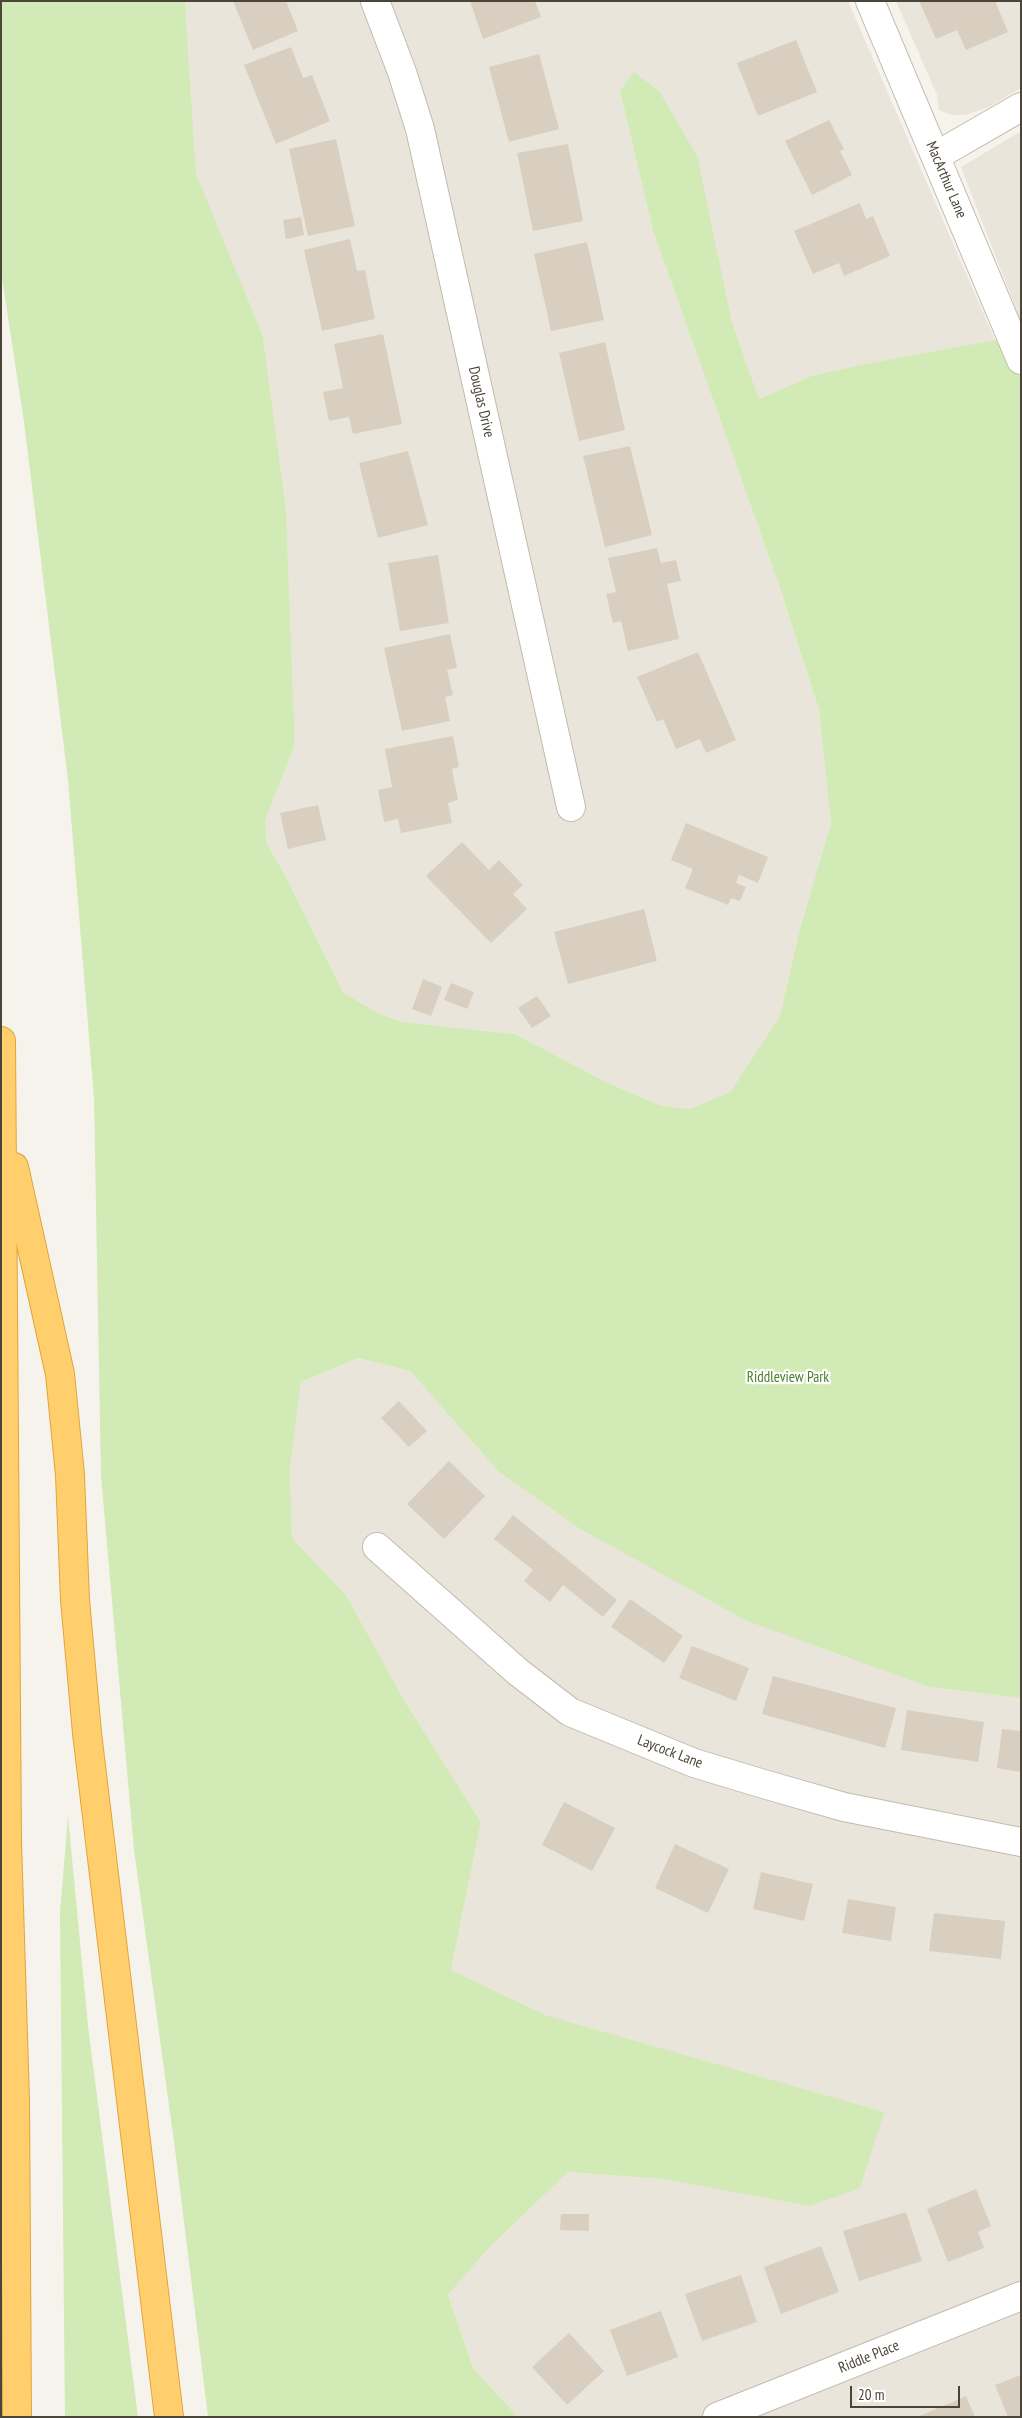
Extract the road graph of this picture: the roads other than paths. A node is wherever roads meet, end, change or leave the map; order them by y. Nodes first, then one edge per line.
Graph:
1 (375, 1) edge
2 (870, 1) edge
3 (1021, 107) edge
4 (936, 156) junction
5 (1021, 360) edge
6 (571, 807) dead end
7 (1, 1042) edge
8 (2, 1116) edge
9 (377, 1547) dead end
10 (1021, 1842) edge
11 (1021, 2296) edge
12 (17, 2417) edge
13 (169, 2417) edge
14 (717, 2417) edge

1 - 6 street, Douglas Drive
2 - 4 street, MacArthur Lane
3 - 4 street
4 - 5 street, MacArthur Lane
7 - 8 highway
8 - 12 highway
8 - 13 highway
9 - 10 street, Laycock Lane
11 - 14 street, Riddle Place

